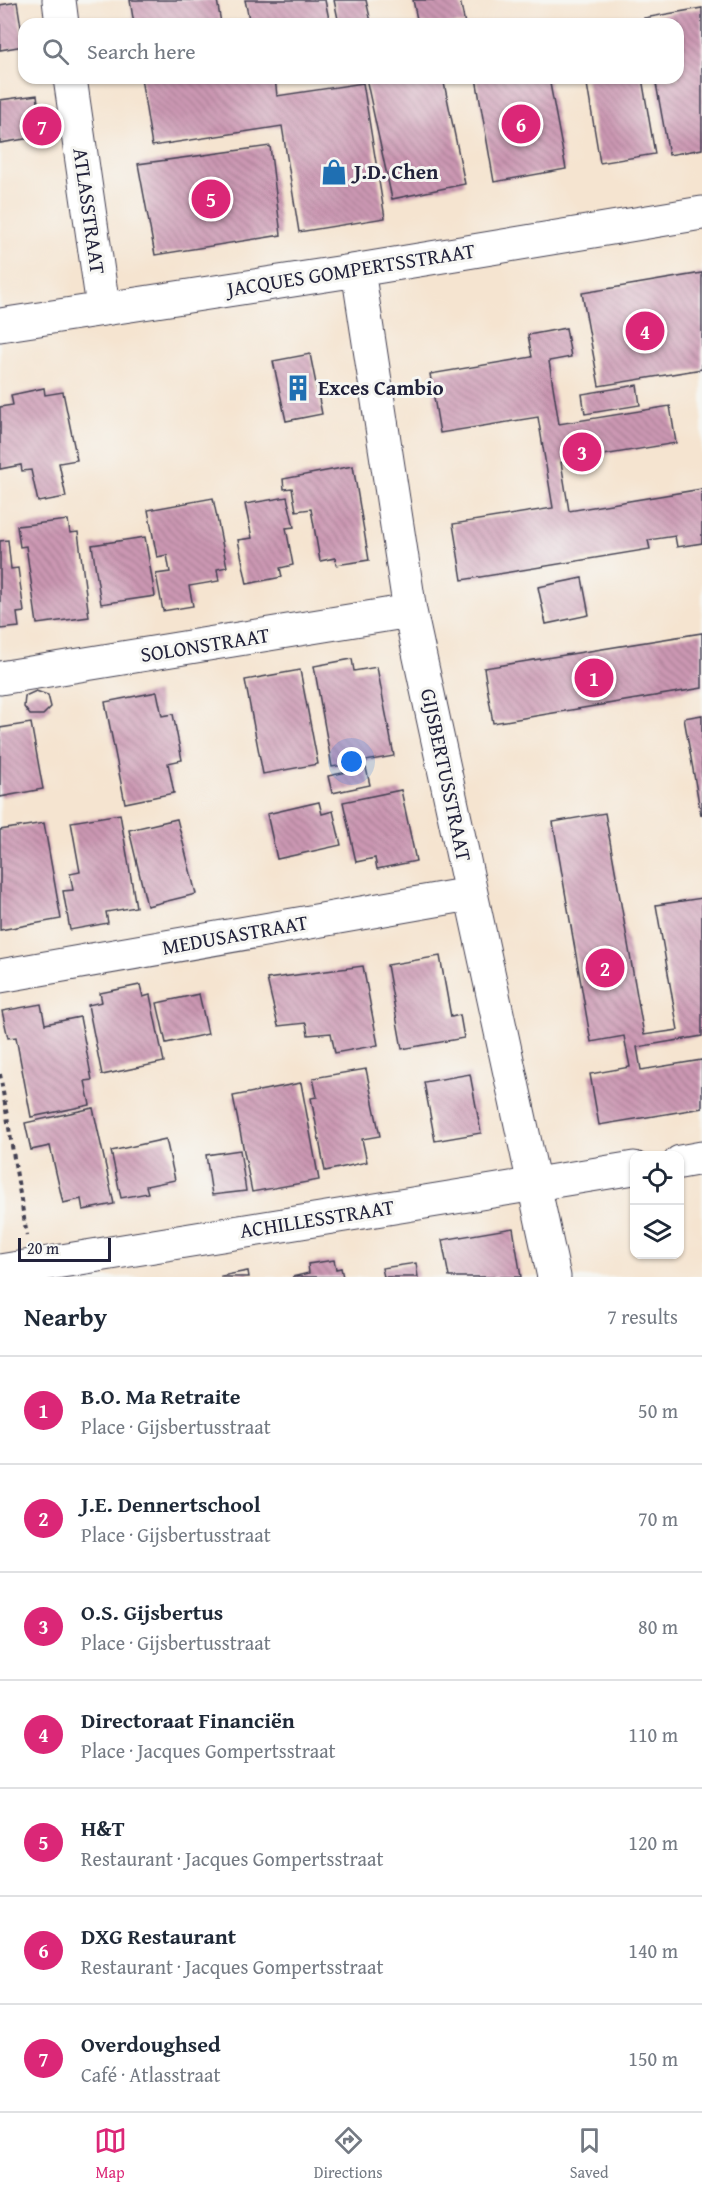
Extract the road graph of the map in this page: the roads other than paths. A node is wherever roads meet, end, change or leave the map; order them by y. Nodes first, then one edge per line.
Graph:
1 (58, 0) edge
2 (61, 18) edge
3 (71, 84) edge
4 (702, 213) edge
5 (358, 270) junction
6 (103, 308) junction
7 (0, 325) edge
8 (410, 611) junction
9 (0, 678) edge
10 (470, 894) junction
11 (0, 976) edge
12 (702, 1158) edge
13 (684, 1161) edge
14 (630, 1169) edge
15 (535, 1183) junction
16 (0, 1271) edge
17 (554, 1277) edge

1 - 2 street
3 - 6 street, ATLASSTRAAT
4 - 5 street, JACQUES GOMPERTSSTRAAT
5 - 6 street, JACQUES GOMPERTSSTRAAT
5 - 8 street, GIJSBERTUSSTRAAT
6 - 7 street, JACQUES GOMPERTSSTRAAT
8 - 9 street, SOLONSTRAAT
8 - 10 street, GIJSBERTUSSTRAAT
10 - 11 street, MEDUSASTRAAT
10 - 15 street, GIJSBERTUSSTRAAT
12 - 13 street
14 - 15 street, ACHILLESSTRAAT
15 - 16 street, ACHILLESSTRAAT
15 - 17 street, GIJSBERTUSSTRAAT

